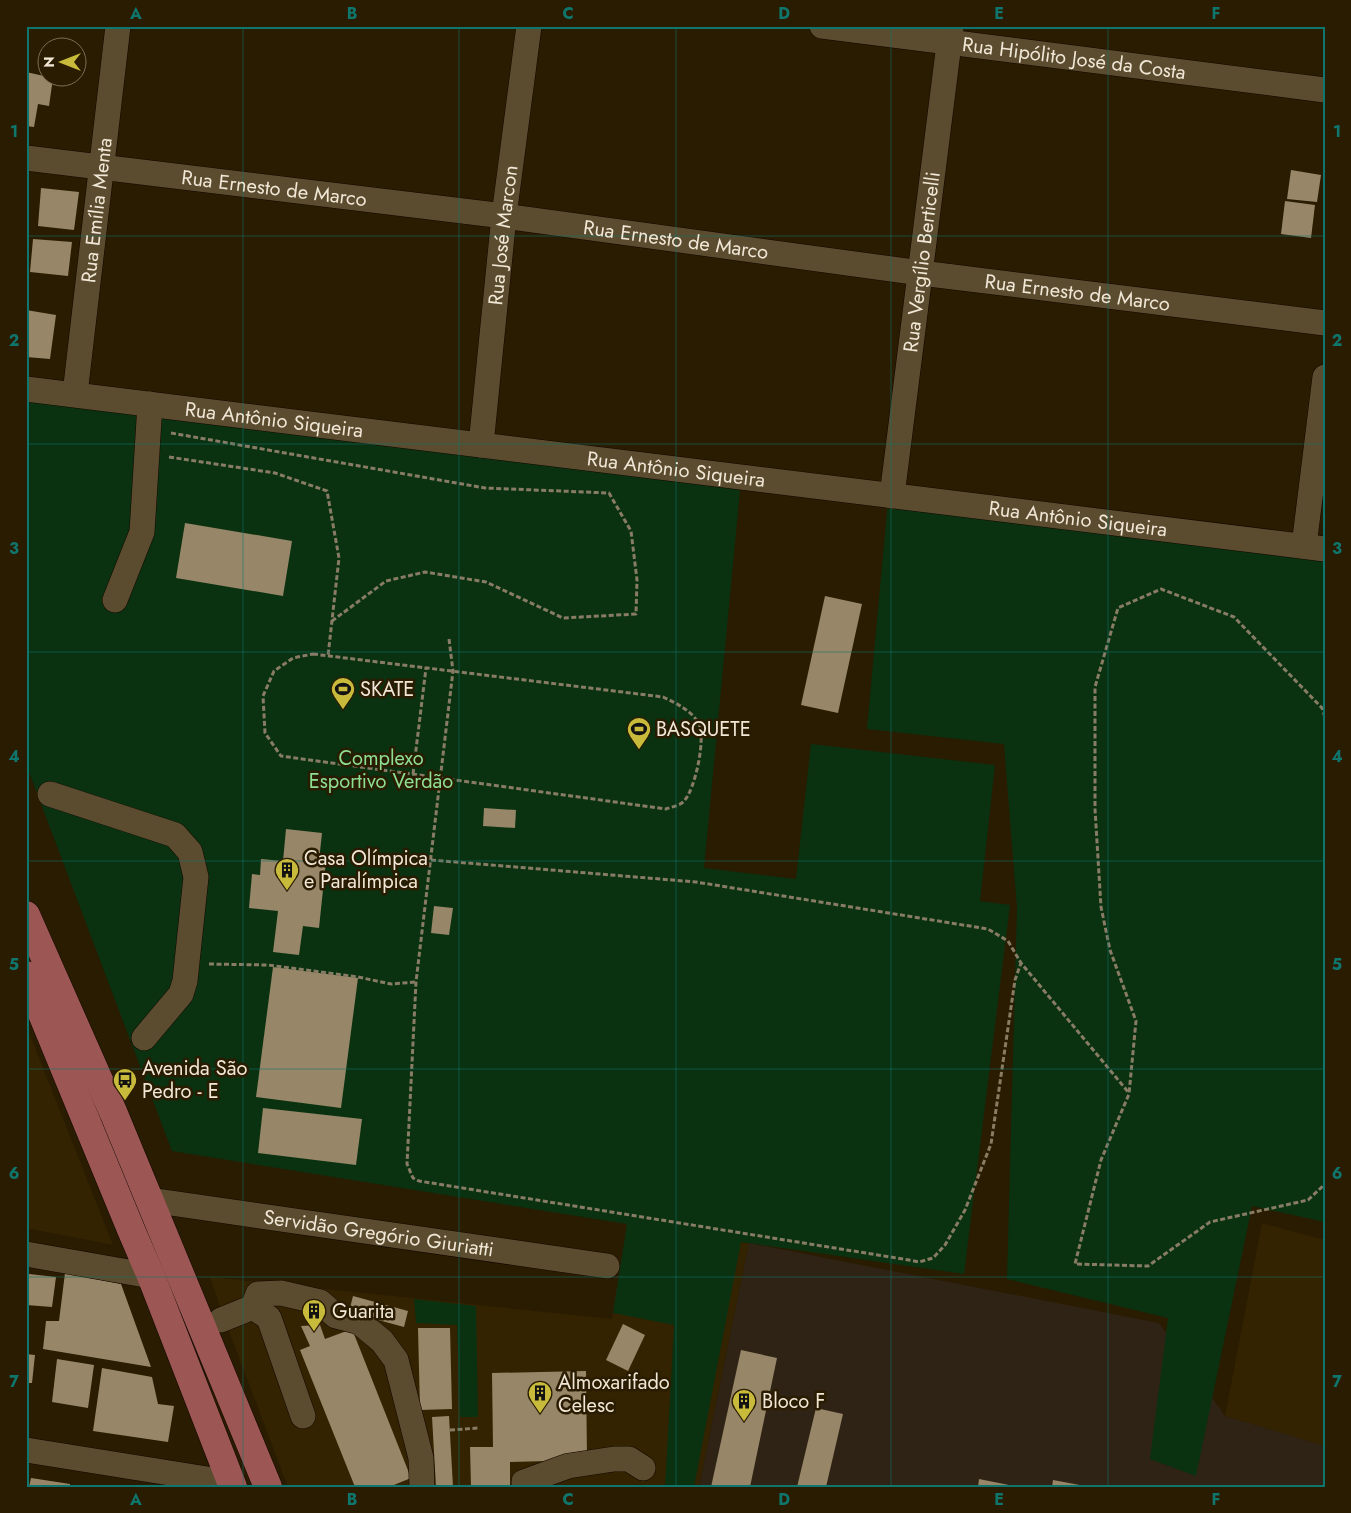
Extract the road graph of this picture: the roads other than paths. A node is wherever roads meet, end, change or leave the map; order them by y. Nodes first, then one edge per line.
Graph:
1 (118, 26) edge
2 (529, 26) edge
3 (822, 26) edge
4 (951, 35) edge
5 (1325, 90) edge
6 (26, 158) edge
7 (102, 166) junction
8 (504, 216) junction
9 (921, 273) junction
10 (1325, 323) edge
11 (1325, 377) edge
12 (26, 389) edge
13 (75, 394) junction
14 (150, 404) junction
15 (481, 444) junction
16 (892, 496) junction
17 (1315, 548) edge
18 (115, 600) dead end
19 (50, 794) dead end
20 (26, 915) edge
21 (26, 976) edge
22 (144, 1038) dead end
23 (150, 1200) junction
24 (26, 1254) edge
25 (607, 1266) dead end
26 (151, 1276) junction
27 (253, 1307) junction
28 (221, 1320) dead end
29 (303, 1416) dead end
30 (26, 1450) edge
31 (643, 1468) dead end
32 (233, 1485) edge
33 (268, 1487) edge
34 (422, 1487) edge
35 (524, 1487) edge

1 - 7 street, Rua Emília Menta
2 - 8 street, Rua José Marcon
3 - 4 street, Rua Hipólito José da Costa
4 - 5 street, Rua Hipólito José da Costa
4 - 9 street, Rua Vergílio Berticelli
6 - 7 street, Rua Ernesto de Marco
7 - 8 street, Rua Ernesto de Marco
7 - 13 street, Rua Emília Menta
8 - 9 street, Rua Ernesto de Marco
8 - 15 street, Rua José Marcon
9 - 10 street, Rua Ernesto de Marco
9 - 16 street, Rua Vergílio Berticelli
11 - 17 street
12 - 13 street, Rua Antônio Siqueira
13 - 14 street, Rua Antônio Siqueira
14 - 15 street, Rua Antônio Siqueira
14 - 18 street
15 - 16 street, Rua Antônio Siqueira
16 - 17 street, Rua Antônio Siqueira
19 - 22 street
20 - 23 main road
21 - 26 main road
23 - 25 street, Servidão Gregório Giuriatti
23 - 33 main road
24 - 26 street
26 - 32 main road
27 - 28 street
27 - 29 street
27 - 34 street
30 - 32 street
31 - 35 street

